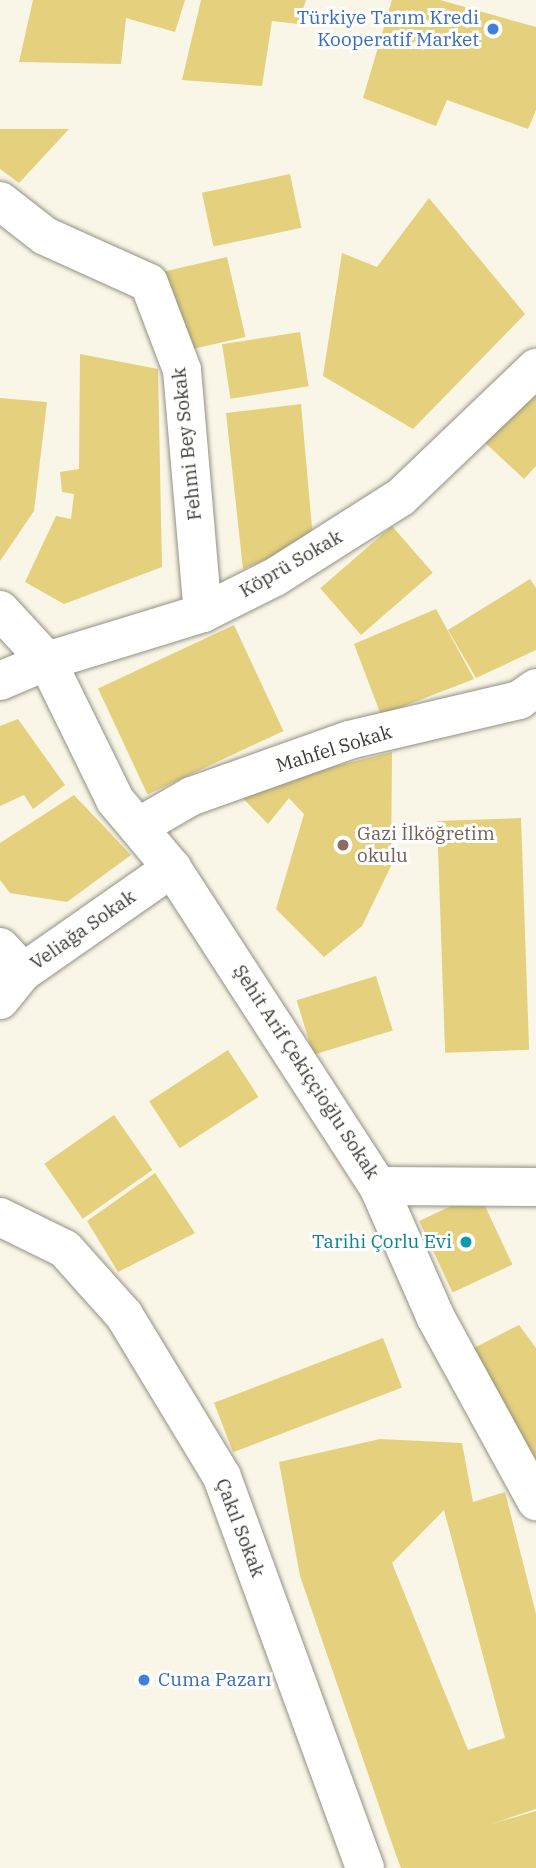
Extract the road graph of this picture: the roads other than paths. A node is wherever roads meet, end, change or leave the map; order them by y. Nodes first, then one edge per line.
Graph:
1 (0, 201) edge
2 (536, 368) edge
3 (0, 610) edge
4 (203, 613) junction
5 (47, 661) junction
6 (0, 681) edge
7 (536, 688) edge
8 (138, 827) junction
9 (172, 868) junction
10 (8, 973) edge
11 (378, 1185) junction
12 (536, 1187) edge
13 (0, 1217) edge
14 (536, 1502) edge
15 (365, 1868) edge

1 - 4 street, Fehmi Bey Sokak
2 - 4 street, Köprü Sokak
3 - 5 street, Şehit Arif Çekiççioğlu Sokak
4 - 5 street, Köprü Sokak
5 - 6 street, Köprü Sokak
5 - 8 street, Şehit Arif Çekiççioğlu Sokak
7 - 8 street, Mahfel Sokak
8 - 9 street, Şehit Arif Çekiççioğlu Sokak
9 - 10 street, Veliağa Sokak
9 - 11 street, Şehit Arif Çekiççioğlu Sokak
11 - 12 street
11 - 14 street, Şehit Arif Çekiççioğlu Sokak
13 - 15 street, Çakıl Sokak

